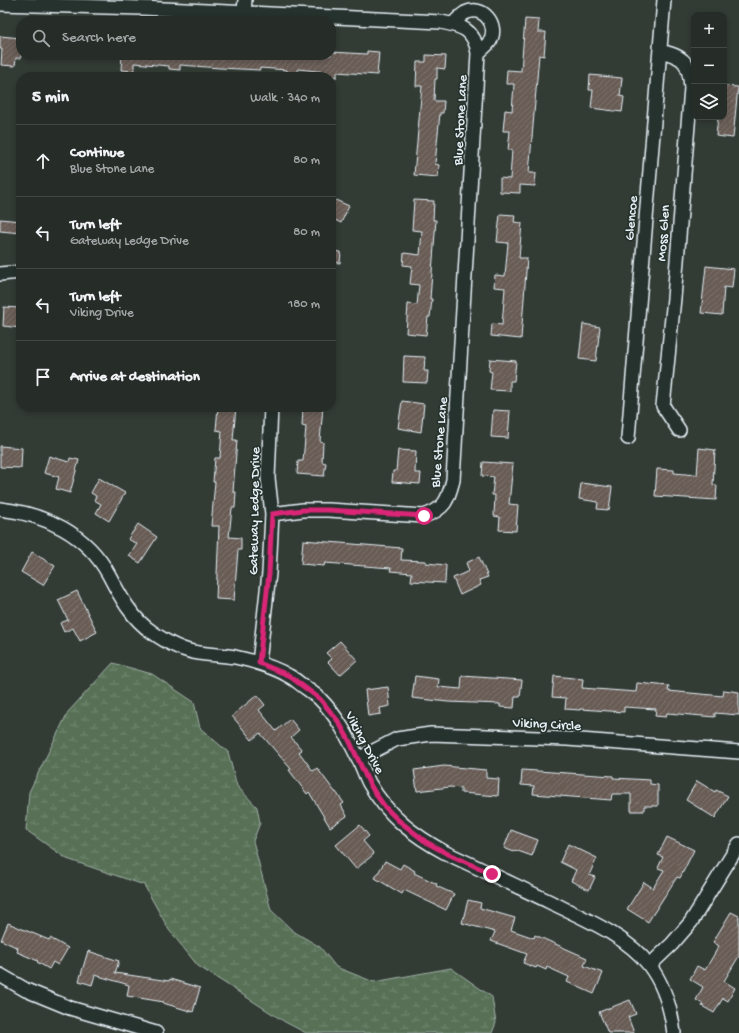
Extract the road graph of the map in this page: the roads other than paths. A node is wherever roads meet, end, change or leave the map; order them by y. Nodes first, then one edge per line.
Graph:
1 (245, 0) edge
2 (664, 0) edge
3 (0, 4) edge
4 (244, 13) junction
5 (312, 16) edge
6 (336, 17) edge
7 (453, 24) junction
8 (660, 51) junction
9 (478, 53) junction
10 (16, 272) edge
11 (0, 274) edge
12 (271, 412) edge
13 (679, 430) dead end
14 (628, 438) dead end
15 (0, 509) edge
16 (272, 514) junction
17 (259, 663) junction
18 (739, 752) edge
19 (358, 759) junction
20 (739, 844) edge
21 (650, 965) junction
22 (0, 975) edge
23 (156, 1033) edge
24 (674, 1033) edge

1 - 4 street
2 - 8 street, Glencoe
3 - 4 street, Blue Stone Lane
4 - 5 street, Blue Stone Lane
6 - 7 street, Blue Stone Lane
7 - 9 street, Blue Stone Lane
7 - 9 street
8 - 13 street, Moss Glen
8 - 14 street, Glencoe
9 - 16 street, Blue Stone Lane
10 - 11 street
12 - 16 street, Gateway Ledge Drive
15 - 17 street, Viking Drive
16 - 17 street, Gateway Ledge Drive
17 - 19 street, Viking Drive
18 - 19 street, Viking Circle
19 - 21 street, Viking Drive
20 - 21 street
21 - 24 street, Viking Drive
22 - 23 street

